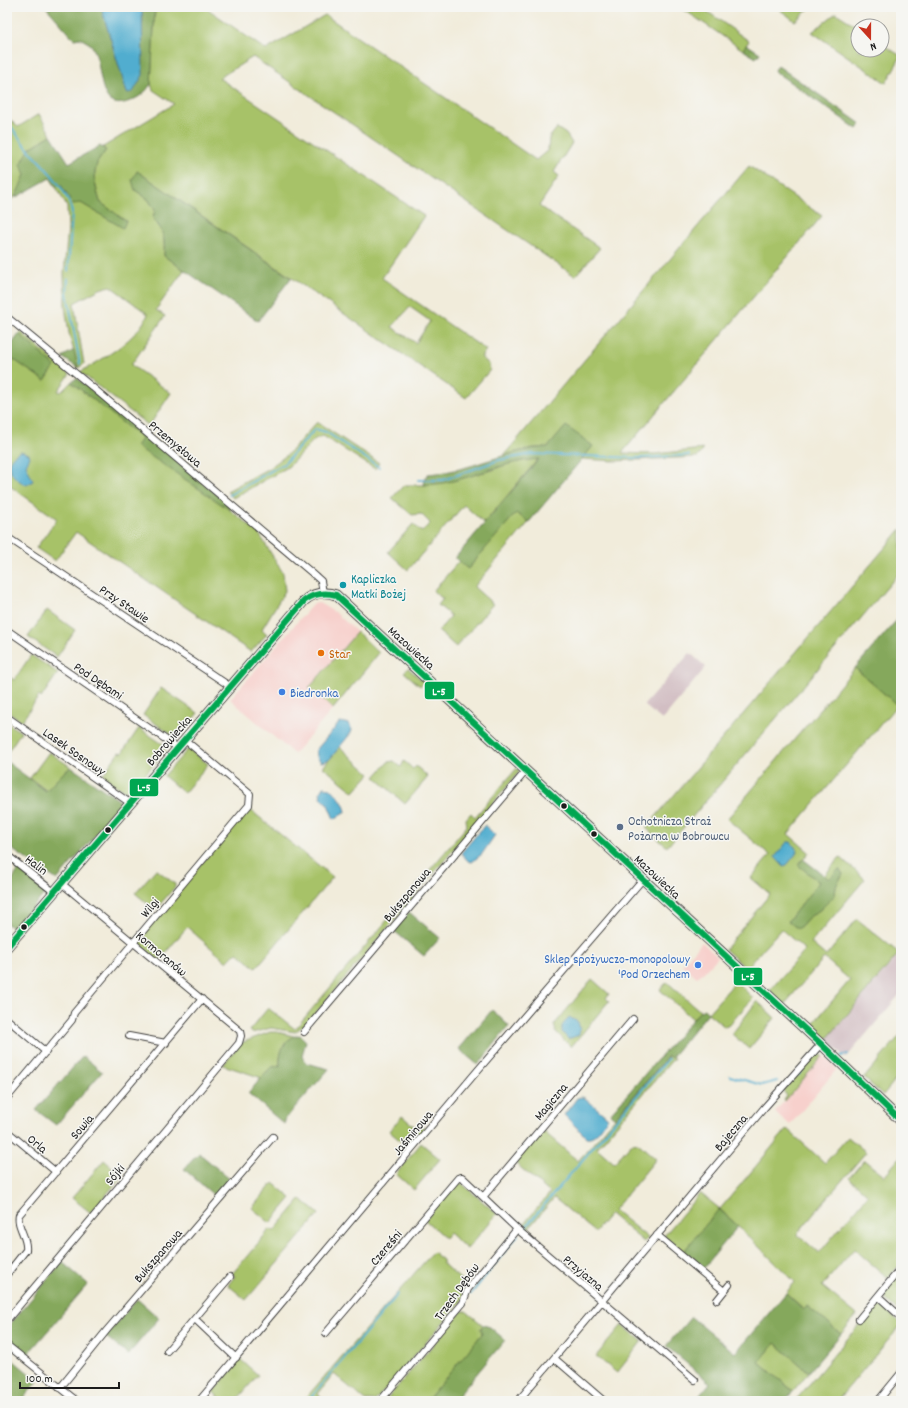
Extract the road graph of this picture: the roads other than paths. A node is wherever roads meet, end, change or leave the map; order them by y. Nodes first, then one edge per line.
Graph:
1 (7, 317) edge
2 (7, 537) edge
3 (323, 593) junction
4 (7, 630) edge
5 (231, 687) junction
6 (7, 717) edge
7 (185, 740) junction
8 (178, 748) junction
9 (526, 771) junction
10 (130, 803) junction
11 (7, 855) edge
12 (643, 879) junction
13 (61, 883) junction
14 (54, 892) junction
15 (133, 942) junction
16 (7, 947) edge
17 (202, 999) junction
18 (7, 1019) edge
19 (633, 1019) dead end
20 (304, 1032) dead end
21 (129, 1036) dead end
22 (166, 1043) junction
23 (239, 1043) joint
24 (821, 1044) junction
25 (46, 1052) junction
26 (7, 1098) edge
27 (901, 1121) edge
28 (7, 1131) edge
29 (273, 1137) dead end
30 (56, 1172) junction
31 (462, 1177) joint
32 (483, 1197) junction
33 (517, 1229) junction
34 (657, 1235) junction
35 (901, 1268) edge
36 (7, 1274) edge
37 (230, 1277) dead end
38 (729, 1285) dead end
39 (724, 1291) junction
40 (878, 1296) junction
41 (717, 1300) dead end
42 (602, 1301) junction
43 (901, 1317) edge
44 (195, 1319) junction
45 (858, 1319) dead end
46 (7, 1320) edge
47 (326, 1333) dead end
48 (7, 1345) edge
49 (167, 1351) dead end
50 (236, 1358) junction
51 (554, 1358) junction
52 (901, 1373) edge
53 (695, 1380) dead end
54 (60, 1388) junction
55 (77, 1401) edge
56 (199, 1401) edge
57 (380, 1401) edge
58 (518, 1401) edge
59 (604, 1401) edge
60 (878, 1401) edge

1 - 3 street, Przemysłowa
2 - 5 street, Przy Stawie
3 - 5 street, Bobrowiecka
3 - 9 street, Mazowiecka
4 - 8 street, Pod Dębami
5 - 7 street, Bobrowiecka
6 - 10 street, Lasek Sosnowy
7 - 8 street, Bobrowiecka
7 - 15 street, Wilgi
8 - 10 street, Bobrowiecka
9 - 12 street, Mazowiecka
9 - 20 street, Bukszpanowa
10 - 13 street, Bobrowiecka
11 - 14 street, Halin
12 - 24 street, Mazowiecka
12 - 50 street, Jaśminowa
13 - 14 street, Bobrowiecka
13 - 15 street, Kormoranów
14 - 16 street, Bobrowiecka
15 - 17 street, Kormoranów
15 - 25 street, Wilgi
17 - 22 street, Sowia
17 - 23 street, Kormoranów
18 - 25 street
19 - 32 street, Magiczna
21 - 22 street
22 - 30 street, Sowia
23 - 46 street, Sójki
24 - 27 street, Mazowiecka
24 - 34 street, Bajeczna
25 - 26 street, Wilgi
28 - 30 street, Orla
29 - 54 street, Bukszpanowa
30 - 36 street, Sowia
31 - 32 street, Przyjazna
31 - 47 street, Czereśni
32 - 33 street, Przyjazna
33 - 42 street, Przyjazna
33 - 57 street, Trzech Dębów
34 - 39 street
34 - 42 street, Bajeczna
35 - 40 street
37 - 44 street
38 - 39 street
39 - 41 street
40 - 43 street
40 - 45 street
42 - 51 street, Bajeczna
42 - 53 street, Przyjazna
44 - 49 street
44 - 50 street
48 - 54 street
50 - 56 street, Jaśminowa
51 - 58 street, Bajeczna
51 - 59 street
52 - 60 street
54 - 55 street

